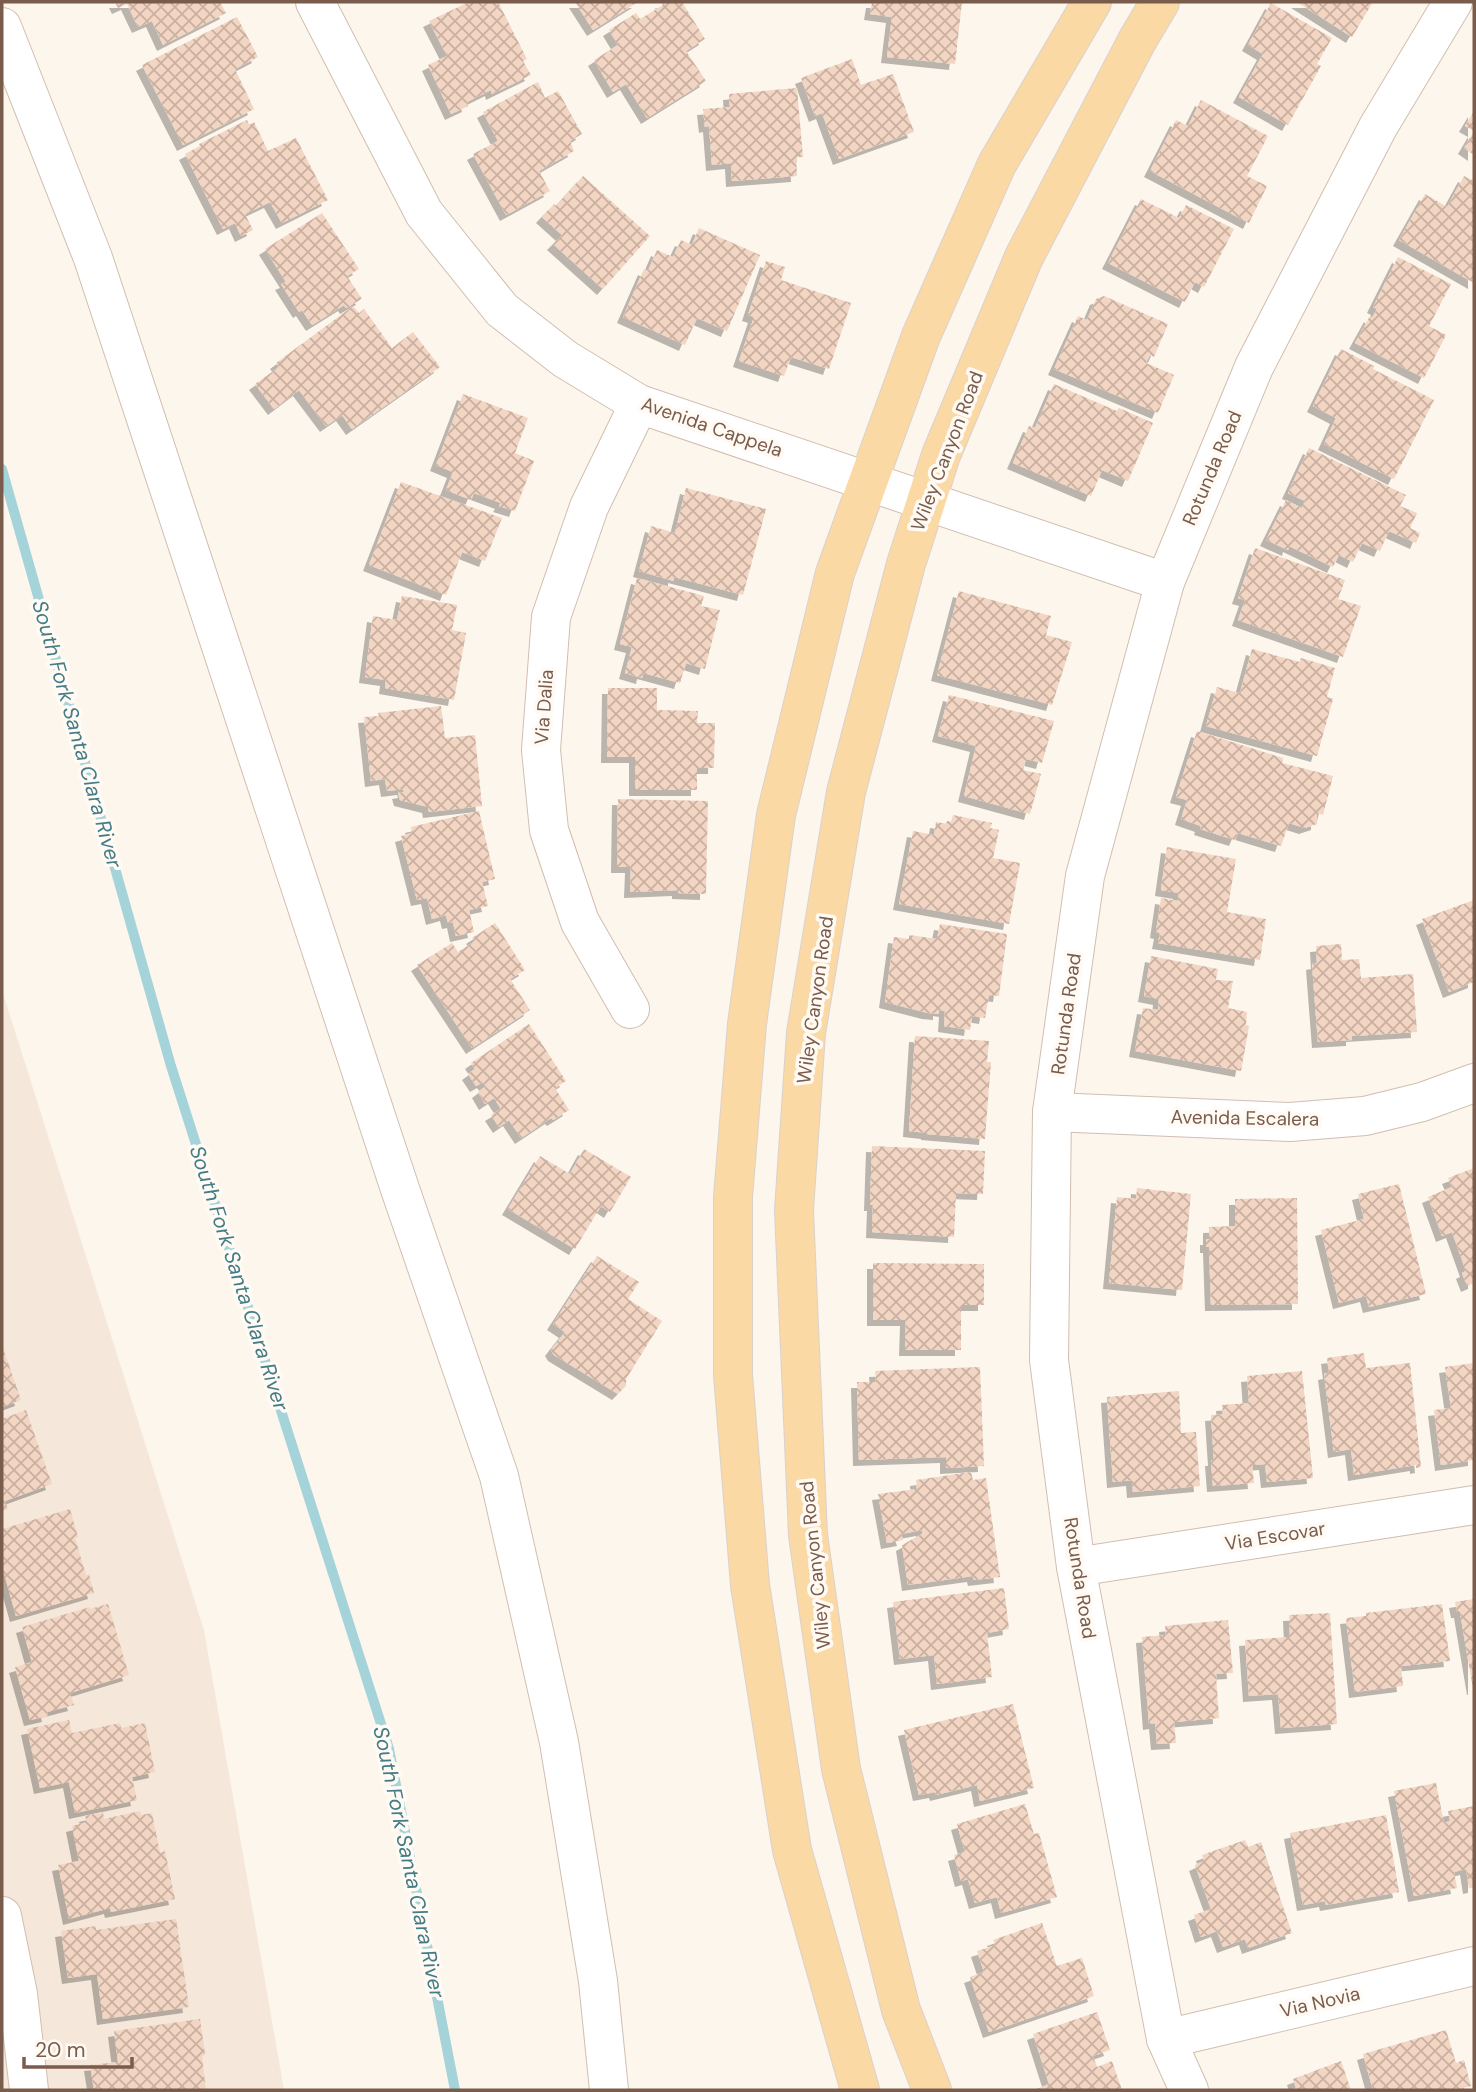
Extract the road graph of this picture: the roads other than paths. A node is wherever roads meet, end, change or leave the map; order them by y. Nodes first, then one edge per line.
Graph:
1 (1092, 2) edge
2 (1160, 2) edge
3 (1453, 2) edge
4 (321, 4) edge
5 (2, 27) edge
6 (639, 404) junction
7 (868, 481) junction
8 (926, 501) junction
9 (1165, 582) junction
10 (630, 1009) dead end
11 (1474, 1083) edge
12 (1052, 1112) junction
13 (1474, 1505) edge
14 (1076, 1567) junction
15 (2, 1916) edge
16 (1474, 1966) edge
17 (10, 1997) edge
18 (1166, 2039) junction
19 (29, 2090) edge
20 (609, 2090) edge
21 (860, 2090) edge
22 (932, 2090) edge
23 (1189, 2090) edge

1 - 7 main road
2 - 8 main road, Wiley Canyon Road
3 - 9 street, Rotunda Road
4 - 6 street, Avenida Cappela
5 - 20 street
6 - 7 street, Avenida Cappela
6 - 10 street, Via Dalia
7 - 8 street, Avenida Cappela
7 - 21 main road
8 - 9 street, Avenida Cappela
8 - 22 main road, Wiley Canyon Road
9 - 12 street, Rotunda Road
11 - 12 street, Avenida Escalera
12 - 14 street, Rotunda Road
13 - 14 street, Via Escovar
14 - 18 street, Rotunda Road
15 - 17 street
16 - 18 street, Via Novia
17 - 19 street
18 - 23 street, Rotunda Road

